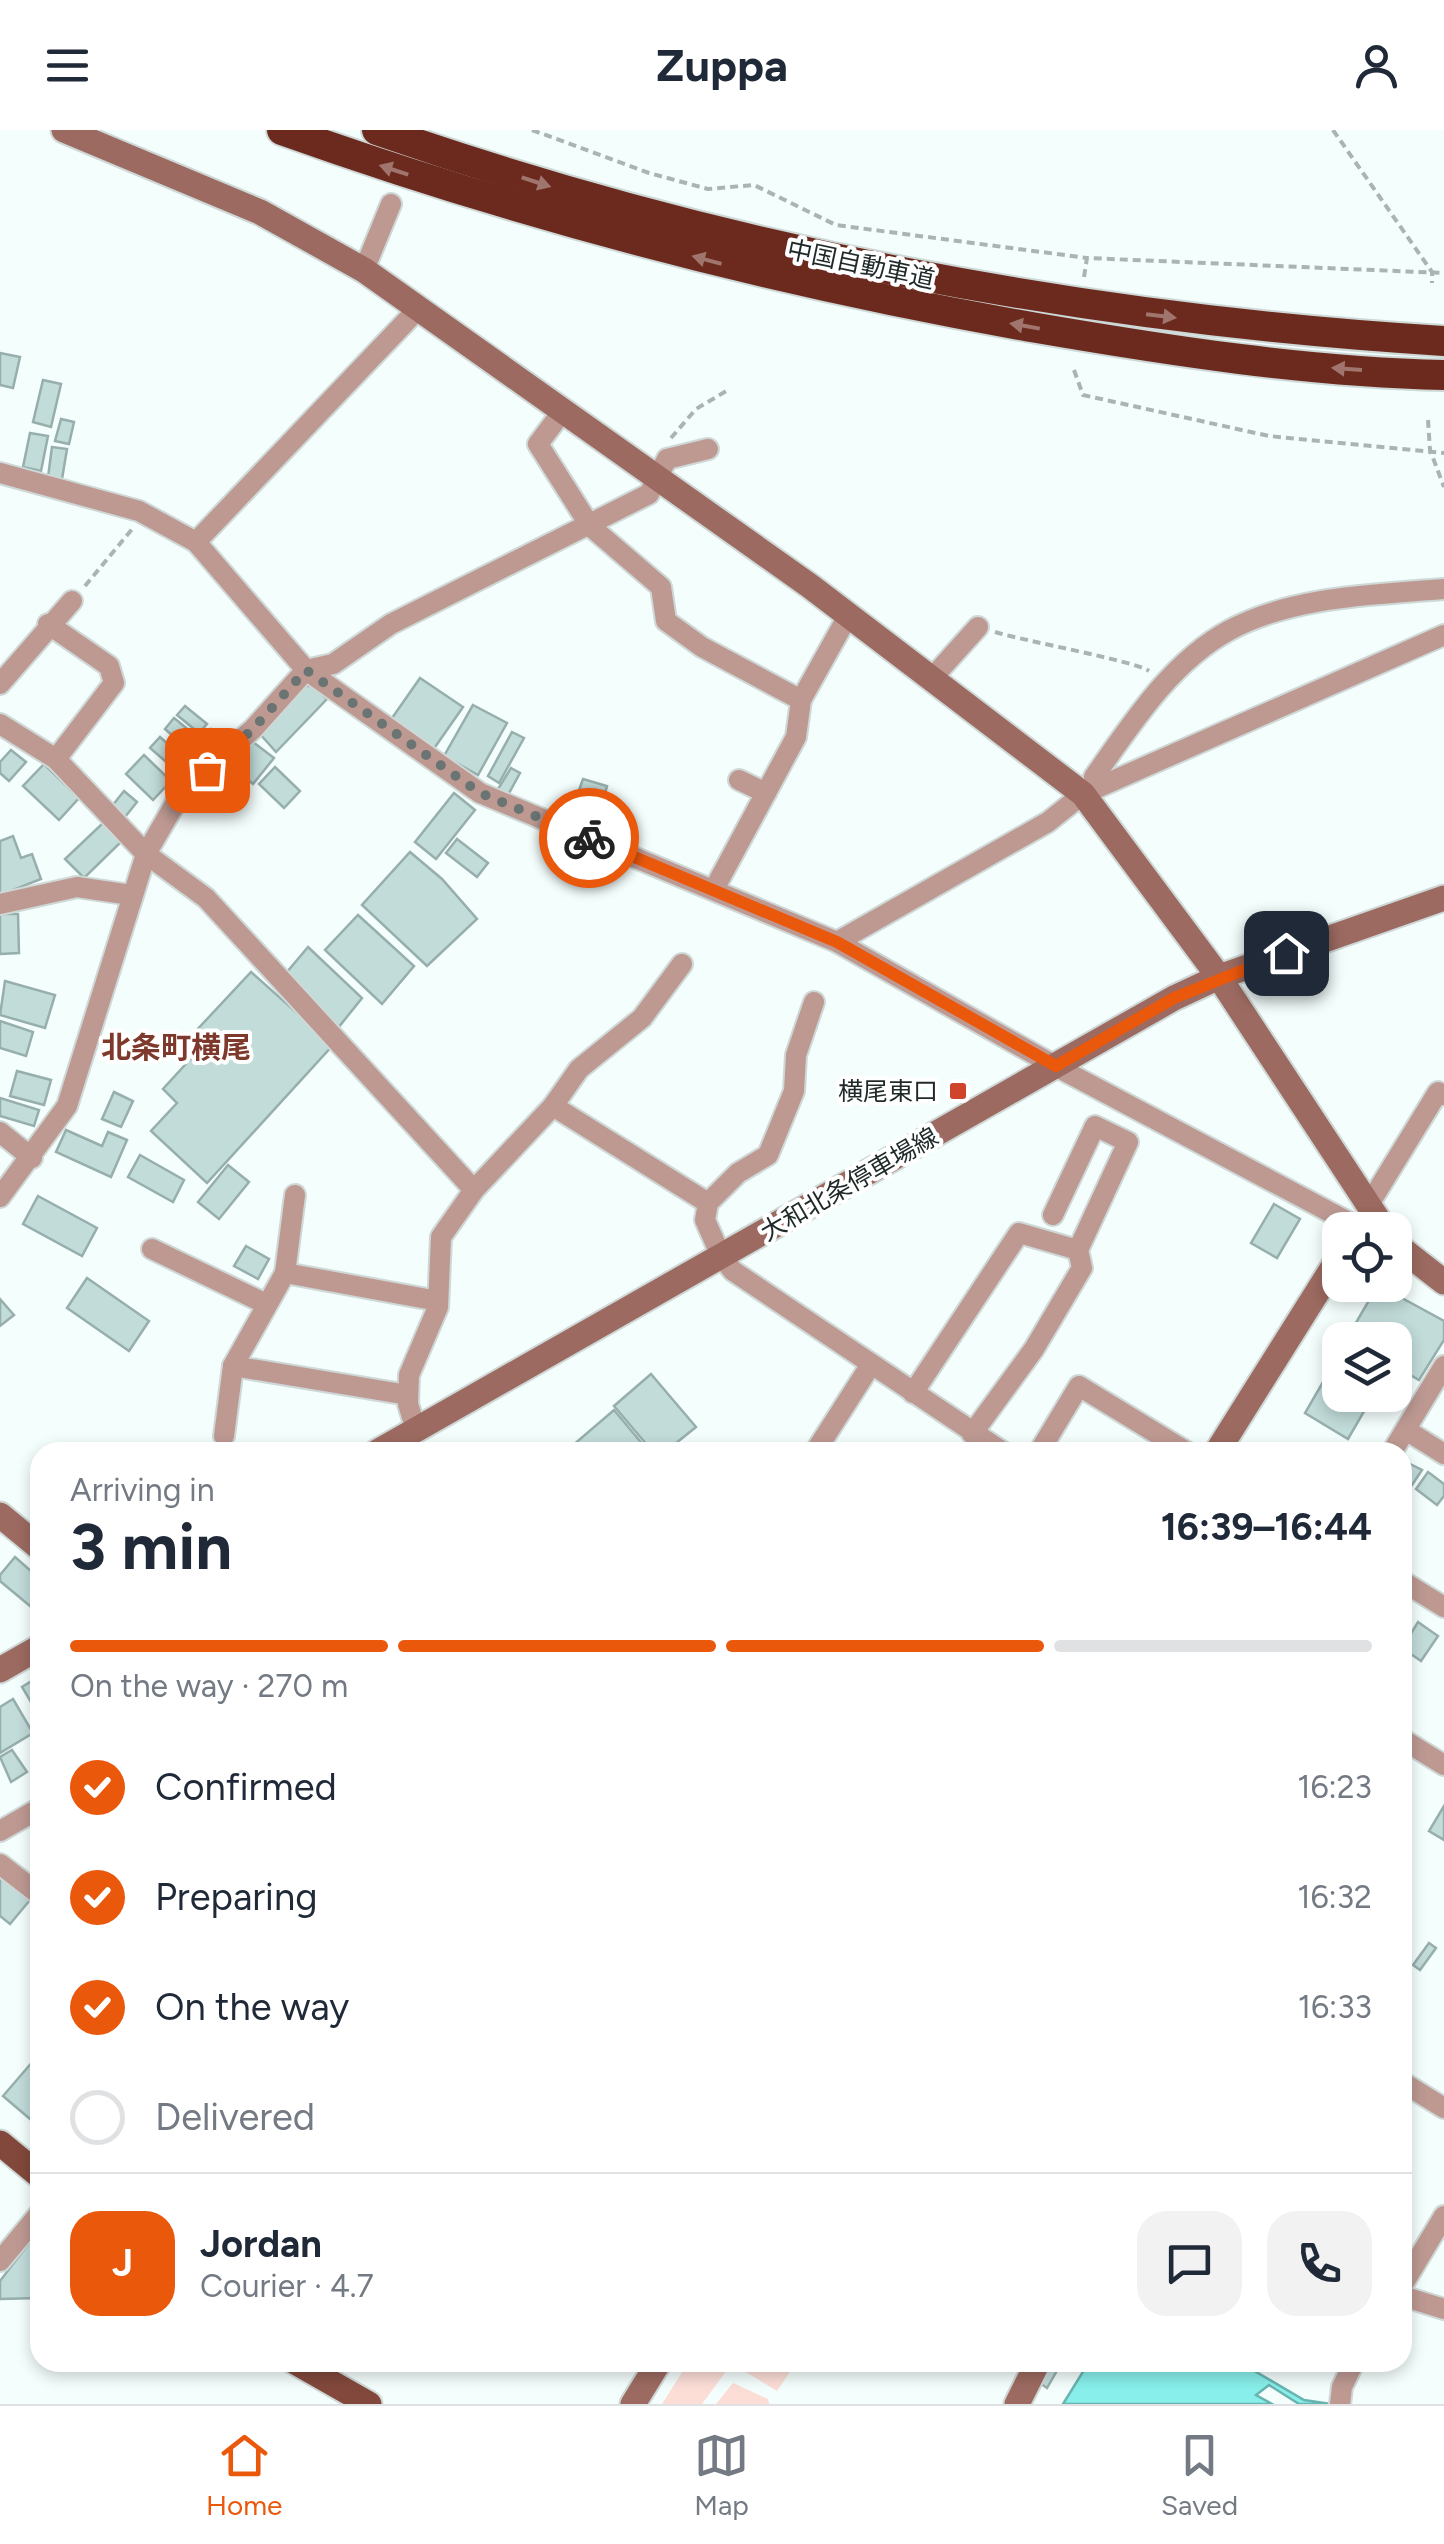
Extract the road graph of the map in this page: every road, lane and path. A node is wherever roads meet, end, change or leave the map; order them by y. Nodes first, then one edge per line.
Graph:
1 (64, 130) edge
2 (282, 130) edge
3 (377, 130) edge
4 (532, 130) edge
5 (1333, 130) edge
6 (391, 204) dead end
7 (1087, 258) junction
8 (364, 270) junction
9 (1432, 272) junction
10 (1444, 273) edge
11 (1084, 277) dead end
12 (1432, 283) dead end
13 (417, 310) junction
14 (1444, 341) edge
15 (1074, 370) dead end
16 (1444, 375) edge
17 (728, 390) dead end
18 (562, 412) junction
19 (1428, 420) dead end
20 (708, 449) dead end
21 (1430, 450) junction
22 (1444, 452) edge
23 (662, 468) junction
24 (0, 474) edge
25 (1444, 487) edge
26 (139, 511) junction
27 (590, 526) junction
28 (196, 542) junction
29 (1444, 588) edge
30 (72, 600) joint
31 (849, 614) junction
32 (48, 624) junction
33 (978, 628) joint
34 (1444, 635) edge
35 (306, 670) junction
36 (934, 676) junction
37 (0, 684) edge
38 (1162, 686) junction
39 (801, 700) junction
40 (0, 724) edge
41 (56, 759) junction
42 (739, 780) dead end
43 (1090, 790) junction
44 (766, 793) junction
45 (146, 854) junction
46 (718, 880) dead end
47 (131, 895) junction
48 (1444, 898) edge
49 (0, 904) edge
50 (837, 942) junction
51 (682, 964) dead end
52 (1219, 977) junction
53 (814, 1002) dead end
54 (1056, 1066) junction
55 (1444, 1095) edge
56 (553, 1106) junction
57 (0, 1132) edge
58 (32, 1158) junction
59 (474, 1190) junction
60 (295, 1195) dead end
61 (0, 1197) edge
62 (708, 1203) junction
63 (1342, 1212) edge
64 (1355, 1212) edge
65 (1365, 1212) edge
66 (1053, 1215) dead end
67 (152, 1249) dead end
68 (1078, 1250) junction
69 (721, 1256) junction
70 (1412, 1257) edge
71 (285, 1272) junction
72 (1444, 1282) edge
73 (1322, 1285) edge
74 (438, 1300) junction
75 (264, 1303) junction
76 (233, 1366) junction
77 (870, 1366) junction
78 (1444, 1366) edge
79 (913, 1392) junction
80 (408, 1395) junction
81 (1406, 1430) junction
82 (972, 1434) junction
83 (224, 1436) dead end
84 (398, 1442) edge
85 (401, 1442) edge
86 (821, 1442) edge
87 (986, 1442) edge
88 (1044, 1442) edge
89 (1171, 1442) edge
90 (1223, 1442) edge
91 (1398, 1442) edge
92 (1444, 1454) edge
93 (0, 1514) edge
94 (30, 1540) edge
95 (1412, 1587) edge
96 (1444, 1607) edge
97 (30, 1653) edge
98 (0, 1670) edge
99 (1412, 1745) edge
100 (1444, 1765) edge
101 (30, 1814) edge
102 (0, 1830) edge
103 (0, 1864) edge
104 (30, 1886) edge
105 (1412, 2088) edge
106 (1444, 2108) edge
107 (0, 2143) edge
108 (30, 2168) edge
109 (1444, 2216) edge
110 (30, 2225) edge
111 (0, 2260) edge
112 (1412, 2269) edge
113 (1412, 2299) edge
114 (1444, 2309) edge
115 (313, 2372) edge
116 (653, 2372) edge
117 (1033, 2372) edge
118 (1349, 2372) edge
119 (369, 2404) edge
120 (633, 2404) edge
121 (1017, 2404) edge
122 (1340, 2404) edge

1 - 8 street
16 -> 2 highway, 中国自動車道
3 -> 14 highway, 中国自動車道
4 - 7 path
5 - 9 path
6 - 8 street
7 - 9 path
7 - 11 path
8 - 13 street
9 - 10 path
9 - 12 path
13 - 18 street
13 - 28 street
15 - 21 path
17 - 23 path
18 - 23 street
18 - 27 street
19 - 21 path
20 - 23 street
21 - 22 path
21 - 25 path
23 - 27 street
23 - 31 street
24 - 26 street
26 - 28 street
26 - 30 path
27 - 35 street
27 - 39 street
28 - 35 street
29 - 38 street
30 - 32 street
31 - 36 street
31 - 39 street
32 - 37 street
32 - 41 street
33 - 36 street
33 - 38 path
34 - 43 street
35 - 45 street
35 - 50 street
36 - 43 street
38 - 43 street
39 - 44 street
40 - 41 street
41 - 45 street
42 - 44 street
43 - 50 street
43 - 52 street
44 - 46 street
45 - 47 street
45 - 59 street
47 - 49 street
47 - 58 street
48 - 52 street, 大和北条停車場線
50 - 54 street
51 - 56 street
52 - 54 street, 大和北条停車場線
52 - 64 street
53 - 62 street
54 - 63 street
54 - 69 street, 大和北条停車場線
55 - 65 street
56 - 59 street
56 - 62 street
57 - 58 street
58 - 61 street
59 - 74 street
60 - 71 street
62 - 69 street
66 - 68 street
67 - 75 street
68 - 79 street
68 - 82 street
69 - 77 street
69 - 85 street, 大和北条停車場線
70 - 72 street
71 - 74 street
71 - 75 street
73 - 90 street
74 - 80 street
75 - 76 street
76 - 80 street
76 - 83 street
77 - 79 street
77 - 86 street
78 - 81 street
79 - 82 street
80 - 84 street
81 - 91 street
81 - 92 street
82 - 87 street
88 - 89 street
93 - 94 street
95 - 96 street
97 - 98 street
99 - 100 street
101 - 102 street
103 - 104 street
105 - 106 street
107 - 108 main road
109 - 112 street
110 - 111 street
113 - 114 street
115 - 119 main road
116 - 120 street
117 - 121 street
118 - 122 street

